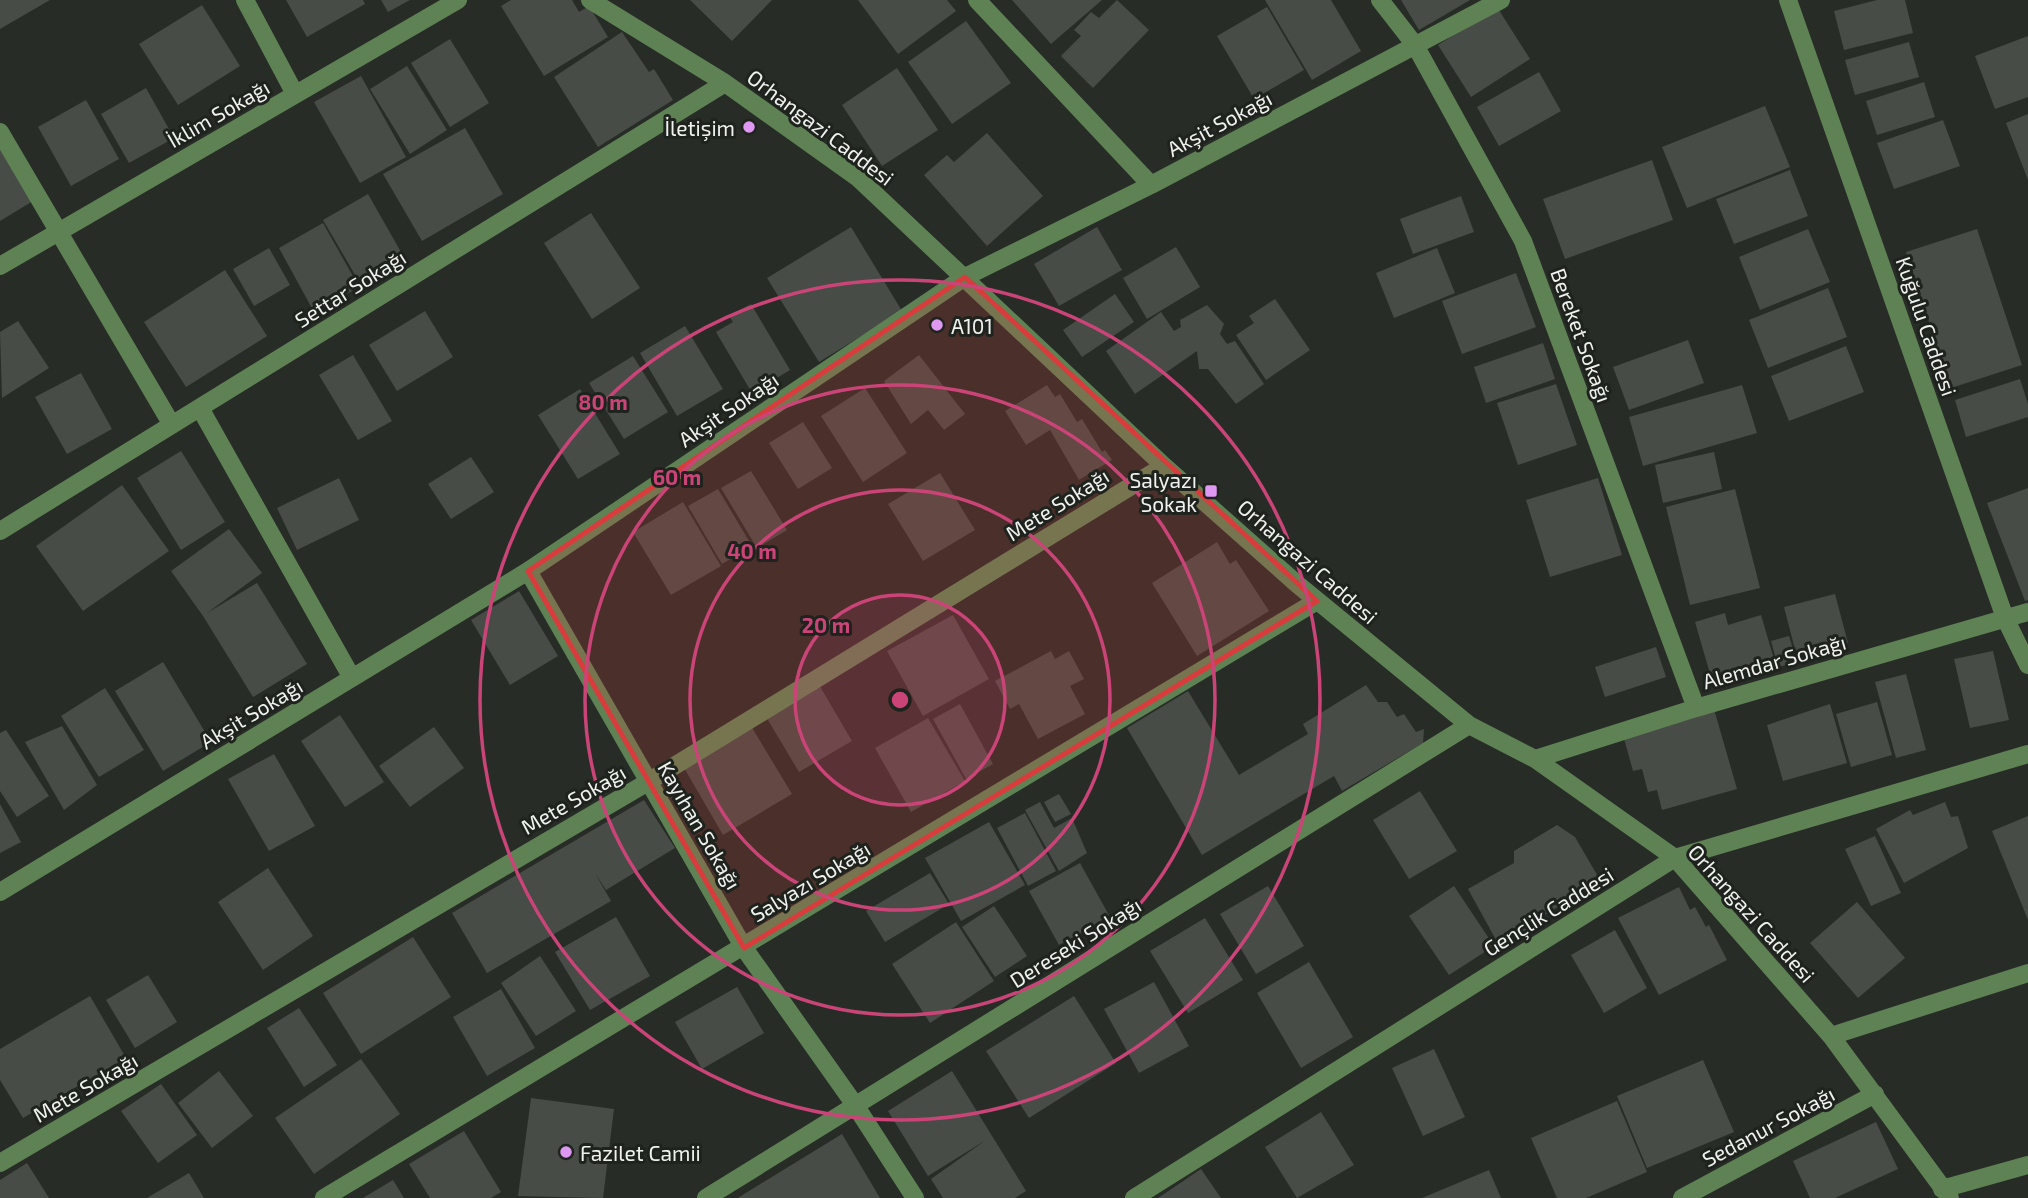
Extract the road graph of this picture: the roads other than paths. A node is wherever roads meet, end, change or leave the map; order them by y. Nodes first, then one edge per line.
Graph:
1 (245, 0) edge
2 (458, 0) edge
3 (590, 0) edge
4 (977, 0) edge
5 (1380, 0) edge
6 (1502, 0) edge
7 (1788, 0) edge
8 (1415, 45) junction
9 (724, 83) junction
10 (295, 94) junction
11 (0, 132) edge
12 (1151, 185) junction
13 (58, 232) junction
14 (0, 266) edge
15 (965, 277) junction
16 (200, 408) junction
17 (172, 425) junction
18 (1164, 466) junction
19 (0, 531) edge
20 (528, 571) junction
21 (1317, 601) junction
22 (2028, 612) edge
23 (2005, 618) junction
24 (2028, 665) edge
25 (352, 678) junction
26 (1696, 708) junction
27 (1469, 725) junction
28 (2028, 754) edge
29 (1535, 759) junction
30 (648, 782) junction
31 (1675, 858) junction
32 (0, 892) edge
33 (744, 948) junction
34 (2028, 972) edge
35 (1831, 1036) junction
36 (1875, 1094) junction
37 (855, 1105) junction
38 (0, 1163) edge
39 (2028, 1165) edge
40 (1946, 1193) edge
41 (324, 1198) edge
42 (706, 1198) edge
43 (915, 1198) edge
44 (1134, 1198) edge
45 (1683, 1198) edge

1 - 10 street
2 - 10 street, İklim Sokağı
3 - 9 street, Orhangazi Caddesi
4 - 12 street
5 - 8 street, Bereket Sokağı
6 - 8 street, Akşit Sokağı
7 - 23 street, Kuğulu Caddesi
8 - 12 street, Akşit Sokağı
8 - 26 street, Bereket Sokağı
9 - 15 street, Orhangazi Caddesi
9 - 16 street, Settar Sokağı
10 - 13 street, İklim Sokağı
11 - 13 street
12 - 15 street, Akşit Sokağı
13 - 14 street, İklim Sokağı
13 - 17 street
15 - 18 street, Orhangazi Caddesi
15 - 20 street, Akşit Sokağı
16 - 17 street, Settar Sokağı
16 - 25 street
17 - 19 street, Settar Sokağı
18 - 21 street, Orhangazi Caddesi
18 - 30 street, Mete Sokağı
20 - 25 street, Akşit Sokağı
20 - 30 street, Kayıhan Sokağı
21 - 27 street, Orhangazi Caddesi
21 - 33 street, Salyazı Sokağı
22 - 23 street, Alemdar Sokağı
23 - 24 street, Kuğulu Caddesi
23 - 26 street, Alemdar Sokağı
25 - 32 street, Akşit Sokağı
26 - 29 street, Alemdar Sokağı
27 - 29 street, Orhangazi Caddesi
27 - 37 street, Dereseki Sokağı
28 - 31 street, Gençlik Caddesi
29 - 31 street, Orhangazi Caddesi
30 - 33 street, Kayıhan Sokağı
30 - 38 street, Mete Sokağı
31 - 35 street, Orhangazi Caddesi
31 - 44 street, Gençlik Caddesi
33 - 37 street, Kayıhan Sokağı
33 - 41 street, Salyazı Sokağı
34 - 35 street
35 - 36 street, Orhangazi Caddesi
36 - 40 street, Orhangazi Caddesi
36 - 45 street, Sedanur Sokağı
37 - 42 street, Dereseki Sokağı
37 - 43 street, Kayıhan Sokağı
39 - 40 street

